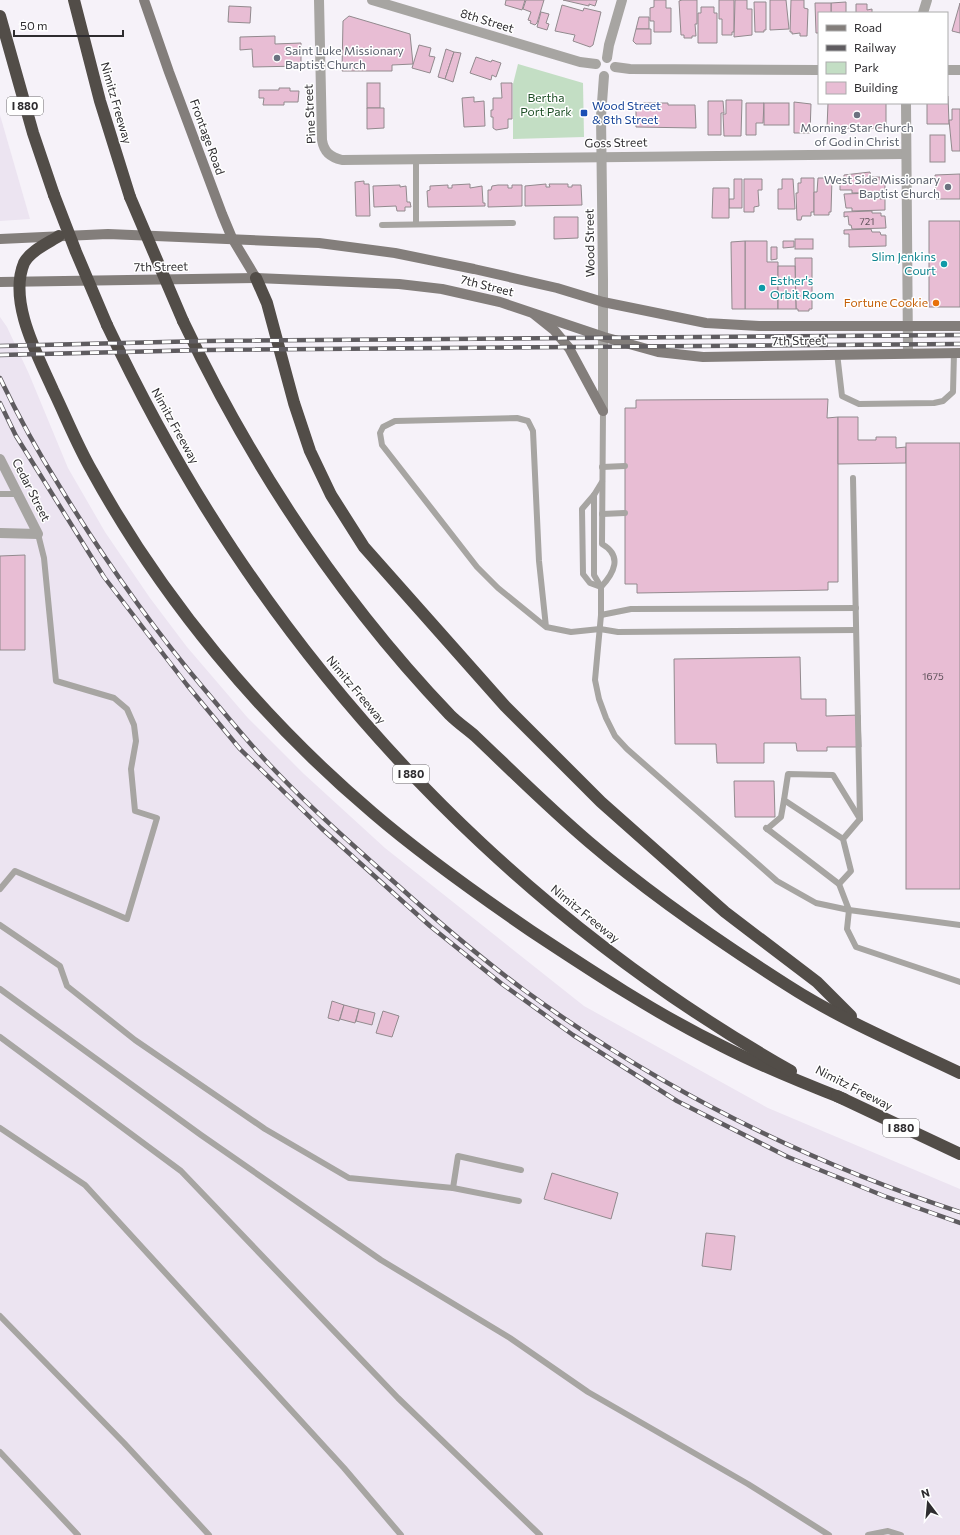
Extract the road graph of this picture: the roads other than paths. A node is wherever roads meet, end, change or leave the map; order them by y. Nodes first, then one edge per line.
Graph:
1 (74, 0) edge
2 (144, 0) edge
3 (319, 0) edge
4 (372, 0) edge
5 (622, 0) edge
6 (927, 0) edge
7 (923, 12) edge
8 (0, 16) edge
9 (607, 58) junction
10 (596, 64) junction
11 (615, 67) junction
12 (818, 70) edge
13 (948, 70) edge
14 (960, 70) edge
15 (604, 76) junction
16 (906, 104) edge
17 (328, 154) joint
18 (906, 154) junction
19 (601, 156) junction
20 (416, 159) junction
21 (513, 223) dead end
22 (416, 224) junction
23 (382, 225) dead end
24 (59, 236) junction
25 (232, 238) junction
26 (0, 239) edge
27 (256, 278) junction
28 (0, 282) edge
29 (21, 283) junction
30 (604, 302) junction
31 (530, 311) junction
32 (960, 326) edge
33 (908, 327) junction
34 (604, 337) junction
35 (837, 353) junction
36 (908, 353) junction
37 (957, 353) edge
38 (603, 411) junction
39 (0, 459) edge
40 (625, 466) dead end
41 (602, 467) junction
42 (853, 478) dead end
43 (602, 482) junction
44 (0, 494) edge
45 (18, 494) junction
46 (594, 495) junction
47 (625, 513) dead end
48 (602, 514) junction
49 (0, 534) edge
50 (38, 534) junction
51 (601, 587) junction
52 (856, 608) junction
53 (601, 615) junction
54 (546, 627) junction
55 (600, 629) junction
56 (856, 630) junction
57 (784, 800) junction
58 (860, 819) junction
59 (843, 839) junction
60 (839, 884) junction
61 (0, 889) edge
62 (849, 910) junction
63 (0, 925) edge
64 (960, 926) edge
65 (960, 982) edge
66 (0, 989) edge
67 (860, 1026) junction
68 (0, 1037) edge
69 (960, 1073) edge
70 (844, 1100) junction
71 (0, 1128) edge
72 (960, 1154) edge
73 (521, 1170) dead end
74 (452, 1188) junction
75 (519, 1201) dead end
76 (0, 1316) edge
77 (0, 1452) edge
78 (78, 1535) edge
79 (209, 1535) edge
80 (401, 1535) edge
81 (540, 1535) edge
82 (829, 1535) edge
83 (868, 1535) edge
84 (901, 1535) edge

1 - 67 highway, Nimitz Freeway, bridge
2 - 25 main road, Frontage Road
3 - 17 street, Pine Street
4 - 10 street, 8th Street
5 - 9 street
6 - 7 street
8 - 70 highway, Nimitz Freeway / I 880, bridge
9 - 10 street
9 - 11 street
10 - 15 street
11 - 12 street
11 - 15 street
13 - 14 street
15 - 19 street, Wood Street
16 - 18 street
17 - 20 street, Goss Street
18 - 19 street, Goss Street
18 - 33 street
19 - 20 street, Goss Street
19 - 30 street, Wood Street
20 - 22 lane
21 - 22 lane
22 - 23 lane
24 - 25 main road, 7th Street
24 - 26 main road, 7th Street
24 - 29 highway
25 - 27 main road, Frontage Road
25 - 30 main road, 7th Street
27 - 29 main road, 7th Street
27 - 31 main road, 7th Street
27 - 67 highway
28 - 29 main road, 7th Street
29 - 70 highway
30 - 33 main road, 7th Street
30 - 34 street, Wood Street
31 - 34 main road, 7th Street
31 - 38 main road
32 - 33 main road, 7th Street
33 - 36 street
34 - 35 main road, 7th Street
34 - 38 street, Wood Street
35 - 36 main road, 7th Street
35 - 37 lane
36 - 37 main road, 7th Street
38 - 41 lane
39 - 45 street, Cedar Street
40 - 41 lane
41 - 43 lane
42 - 52 lane
43 - 46 lane
43 - 48 lane
44 - 45 lane
45 - 50 street, Cedar Street
46 - 51 lane
46 - 51 lane
47 - 48 lane
48 - 51 lane
49 - 50 street
50 - 61 lane
51 - 53 lane
52 - 53 lane
52 - 56 lane
53 - 55 lane
54 - 54 lane
54 - 55 lane
55 - 56 lane
55 - 62 lane
56 - 58 lane
57 - 58 lane
57 - 59 lane
57 - 60 lane
58 - 59 lane
59 - 60 lane
60 - 62 lane
62 - 64 lane
62 - 65 lane
63 - 74 lane
66 - 82 lane
67 - 69 highway, Nimitz Freeway
68 - 81 lane
70 - 72 highway, Nimitz Freeway / I 880
71 - 80 lane
73 - 74 lane
74 - 75 lane
76 - 79 lane
77 - 78 lane
83 - 84 lane

